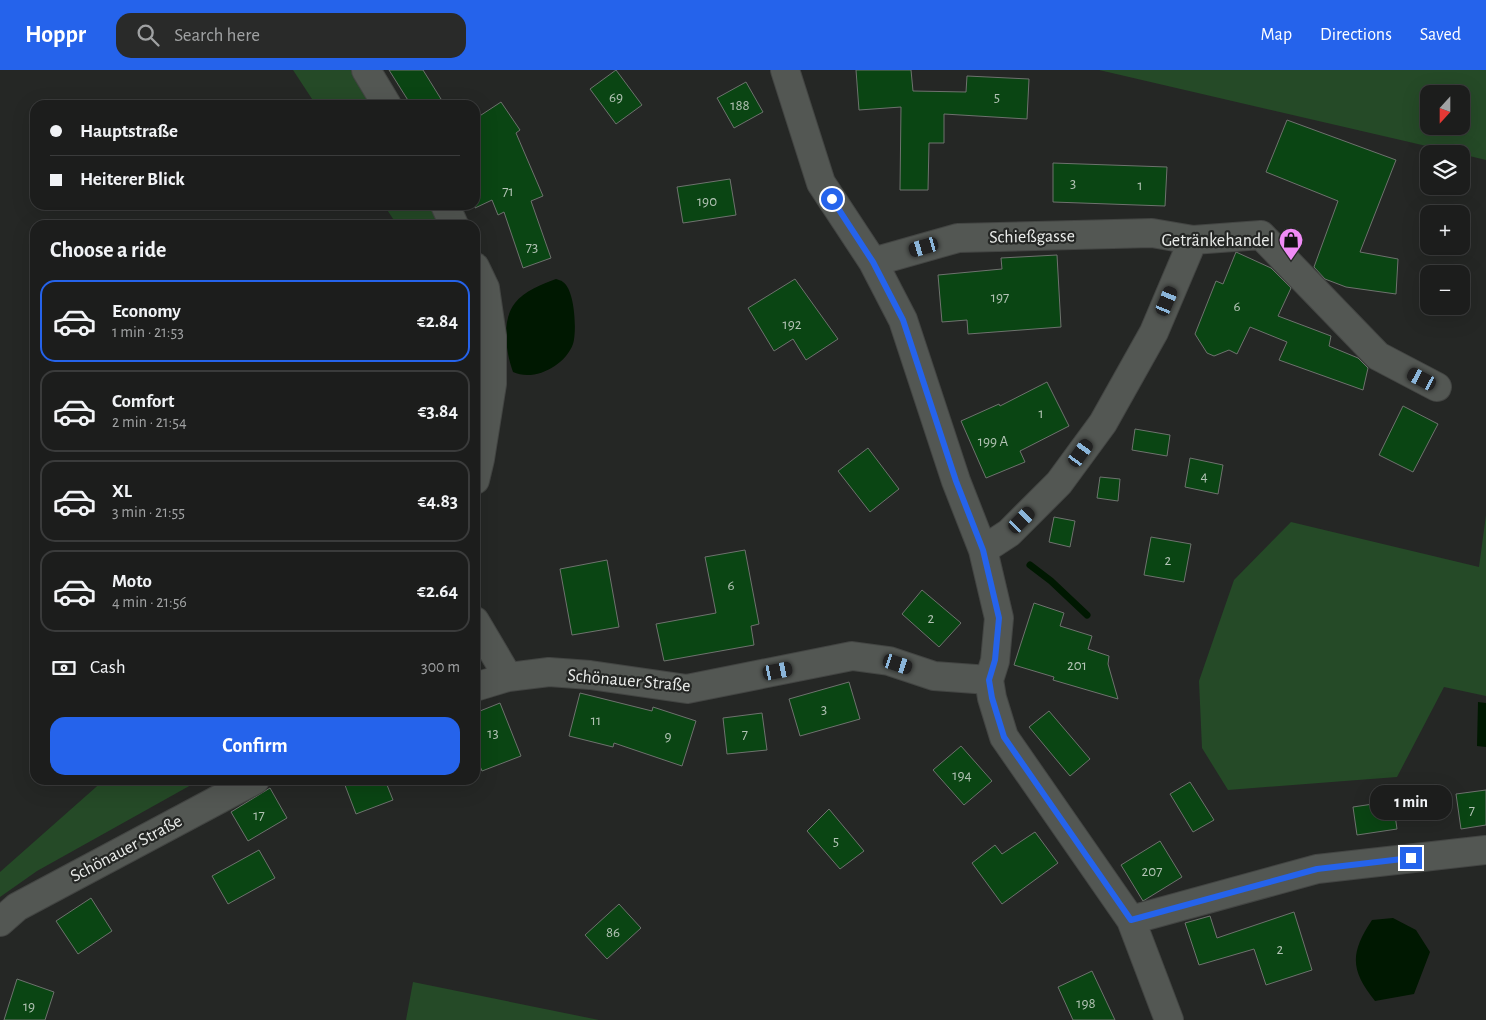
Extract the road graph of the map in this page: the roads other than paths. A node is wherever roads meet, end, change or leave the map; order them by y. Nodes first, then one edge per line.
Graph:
1 (366, 70) edge
2 (785, 70) edge
3 (384, 100) edge
4 (1194, 240) junction
5 (873, 262) junction
6 (480, 278) edge
7 (1437, 387) dead end
8 (480, 459) edge
9 (983, 550) junction
10 (480, 629) edge
11 (508, 677) junction
12 (989, 680) junction
13 (480, 685) edge
14 (246, 785) edge
15 (1486, 850) edge
16 (1131, 920) junction
17 (0, 922) edge
18 (1169, 1020) edge

1 - 3 street
2 - 5 street
4 - 5 street, Schießgasse
4 - 7 street, Schießgasse
4 - 9 street
5 - 9 street
6 - 8 street
9 - 12 street
10 - 11 street
11 - 12 street, Schönauer Straße
11 - 13 street, Schönauer Straße
12 - 16 street
14 - 17 street, Schönauer Straße
15 - 16 street
16 - 18 street

